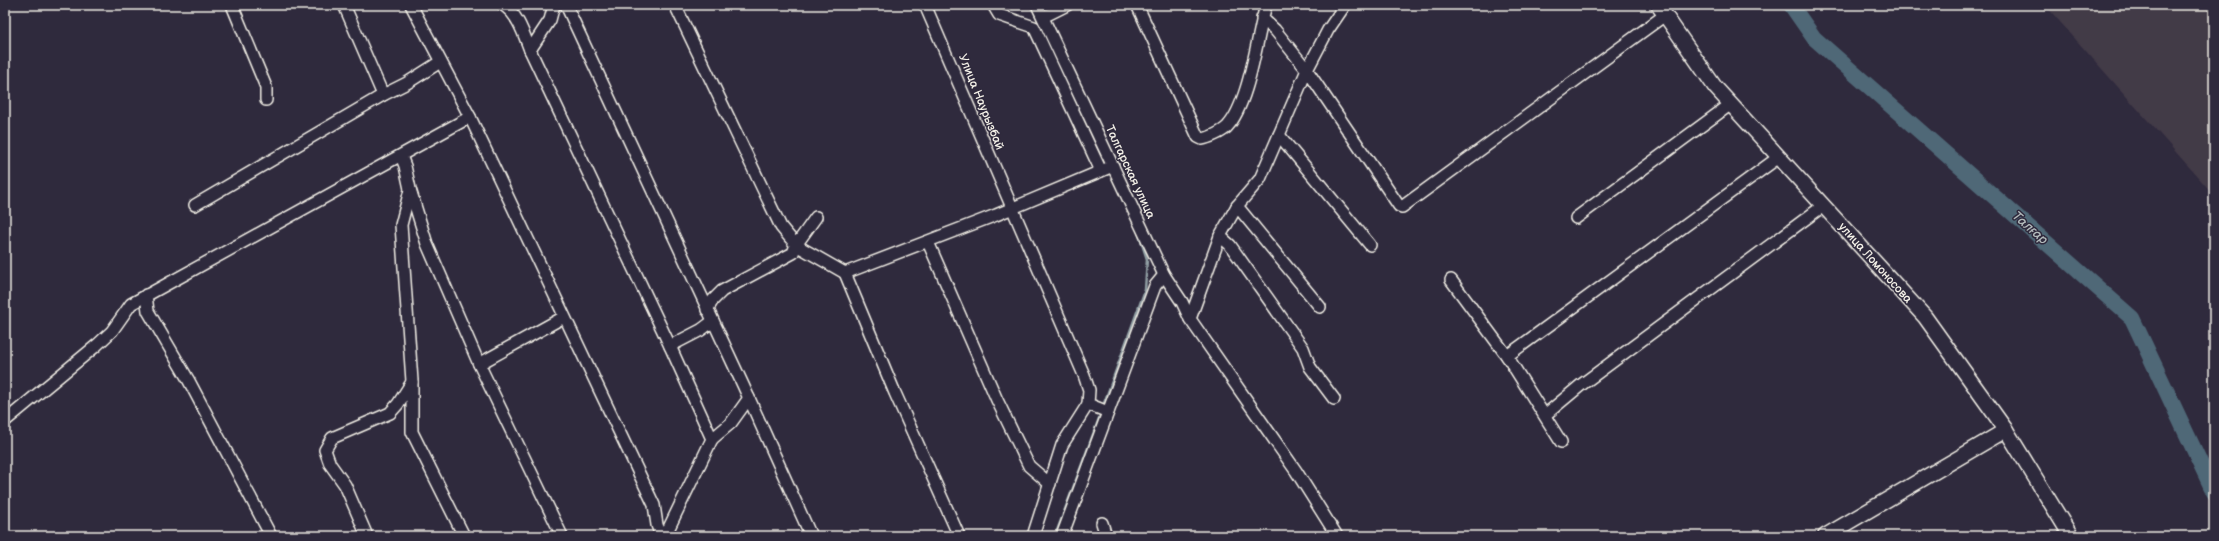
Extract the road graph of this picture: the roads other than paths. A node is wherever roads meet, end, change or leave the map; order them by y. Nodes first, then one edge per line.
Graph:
1 (232, 5) edge
2 (344, 5) edge
3 (411, 5) edge
4 (503, 5) edge
5 (554, 5) edge
6 (566, 5) edge
7 (675, 5) edge
8 (925, 5) edge
9 (993, 5) edge
10 (1037, 5) edge
11 (1067, 5) edge
12 (1136, 5) edge
13 (1266, 5) edge
14 (1345, 5) edge
15 (1662, 10) edge
16 (1043, 17) junction
17 (1262, 18) junction
18 (530, 50) junction
19 (440, 62) junction
20 (1307, 70) junction
21 (383, 94) junction
22 (266, 100) dead end
23 (1731, 104) junction
24 (470, 117) junction
25 (1279, 134) junction
26 (401, 156) junction
27 (1779, 157) junction
28 (1107, 168) junction
29 (410, 189) junction
30 (195, 205) dead end
31 (1238, 206) junction
32 (1823, 206) junction
33 (1011, 209) junction
34 (816, 217) dead end
35 (1576, 218) dead end
36 (1220, 236) junction
37 (928, 242) junction
38 (796, 245) junction
39 (1370, 245) dead end
40 (845, 274) junction
41 (1164, 275) junction
42 (1451, 280) dead end
43 (146, 295) junction
44 (1320, 307) dead end
45 (708, 310) junction
46 (564, 318) junction
47 (1190, 319) junction
48 (713, 321) junction
49 (670, 346) junction
50 (1507, 356) junction
51 (479, 364) junction
52 (412, 381) junction
53 (749, 398) junction
54 (1334, 399) dead end
55 (1100, 409) junction
56 (1545, 416) junction
57 (5, 421) edge
58 (2006, 430) junction
59 (712, 439) junction
60 (1561, 442) dead end
61 (1050, 484) junction
62 (1102, 523) dead end
63 (271, 536) edge
64 (367, 536) edge
65 (464, 536) edge
66 (562, 536) edge
67 (661, 536) edge
68 (665, 536) edge
69 (811, 536) edge
70 (959, 536) edge
71 (1033, 536) edge
72 (1062, 536) edge
73 (1106, 536) edge
74 (1337, 536) edge
75 (1825, 536) edge
76 (2071, 536) edge

1 - 22 street
2 - 21 street
3 - 19 street
4 - 18 street
5 - 18 street
6 - 45 street
7 - 38 street
8 - 33 street, Улица Наурызбай
9 - 28 street
10 - 16 street, Талгарская улица
11 - 16 street
12 - 17 street
13 - 17 street
14 - 20 street
15 - 20 street
15 - 23 main road, улица Ломоносова
16 - 28 street, Талгарская улица
17 - 20 street
18 - 49 street
19 - 21 street
19 - 24 street
20 - 25 street
21 - 30 street
23 - 27 main road, улица Ломоносова
23 - 35 street
24 - 26 street
24 - 46 street
25 - 31 street
25 - 39 street
26 - 29 street
26 - 43 street
27 - 32 main road, улица Ломоносова
27 - 50 street
28 - 33 street
28 - 41 street, Талгарская улица
29 - 51 street
29 - 52 street
31 - 36 street
31 - 44 street
32 - 56 street
32 - 58 main road, улица Ломоносова
33 - 37 street
33 - 55 street, Улица Наурызбай
34 - 38 street
36 - 47 street
36 - 54 street
37 - 40 street
37 - 61 street
38 - 40 street
38 - 45 street
40 - 70 street
41 - 47 street, Талгарская улица
41 - 55 street
42 - 50 street
43 - 57 street
43 - 63 street
45 - 48 street
46 - 51 street
46 - 67 street
47 - 74 street, Талгарская улица
48 - 49 street
48 - 53 street
49 - 59 street
50 - 56 street
51 - 66 street
52 - 64 street
52 - 65 street
53 - 59 street
53 - 69 street
55 - 61 street
55 - 72 street
56 - 60 street
58 - 75 main road
58 - 76 main road, улица Ломоносова
59 - 68 street
61 - 71 street
62 - 73 street

